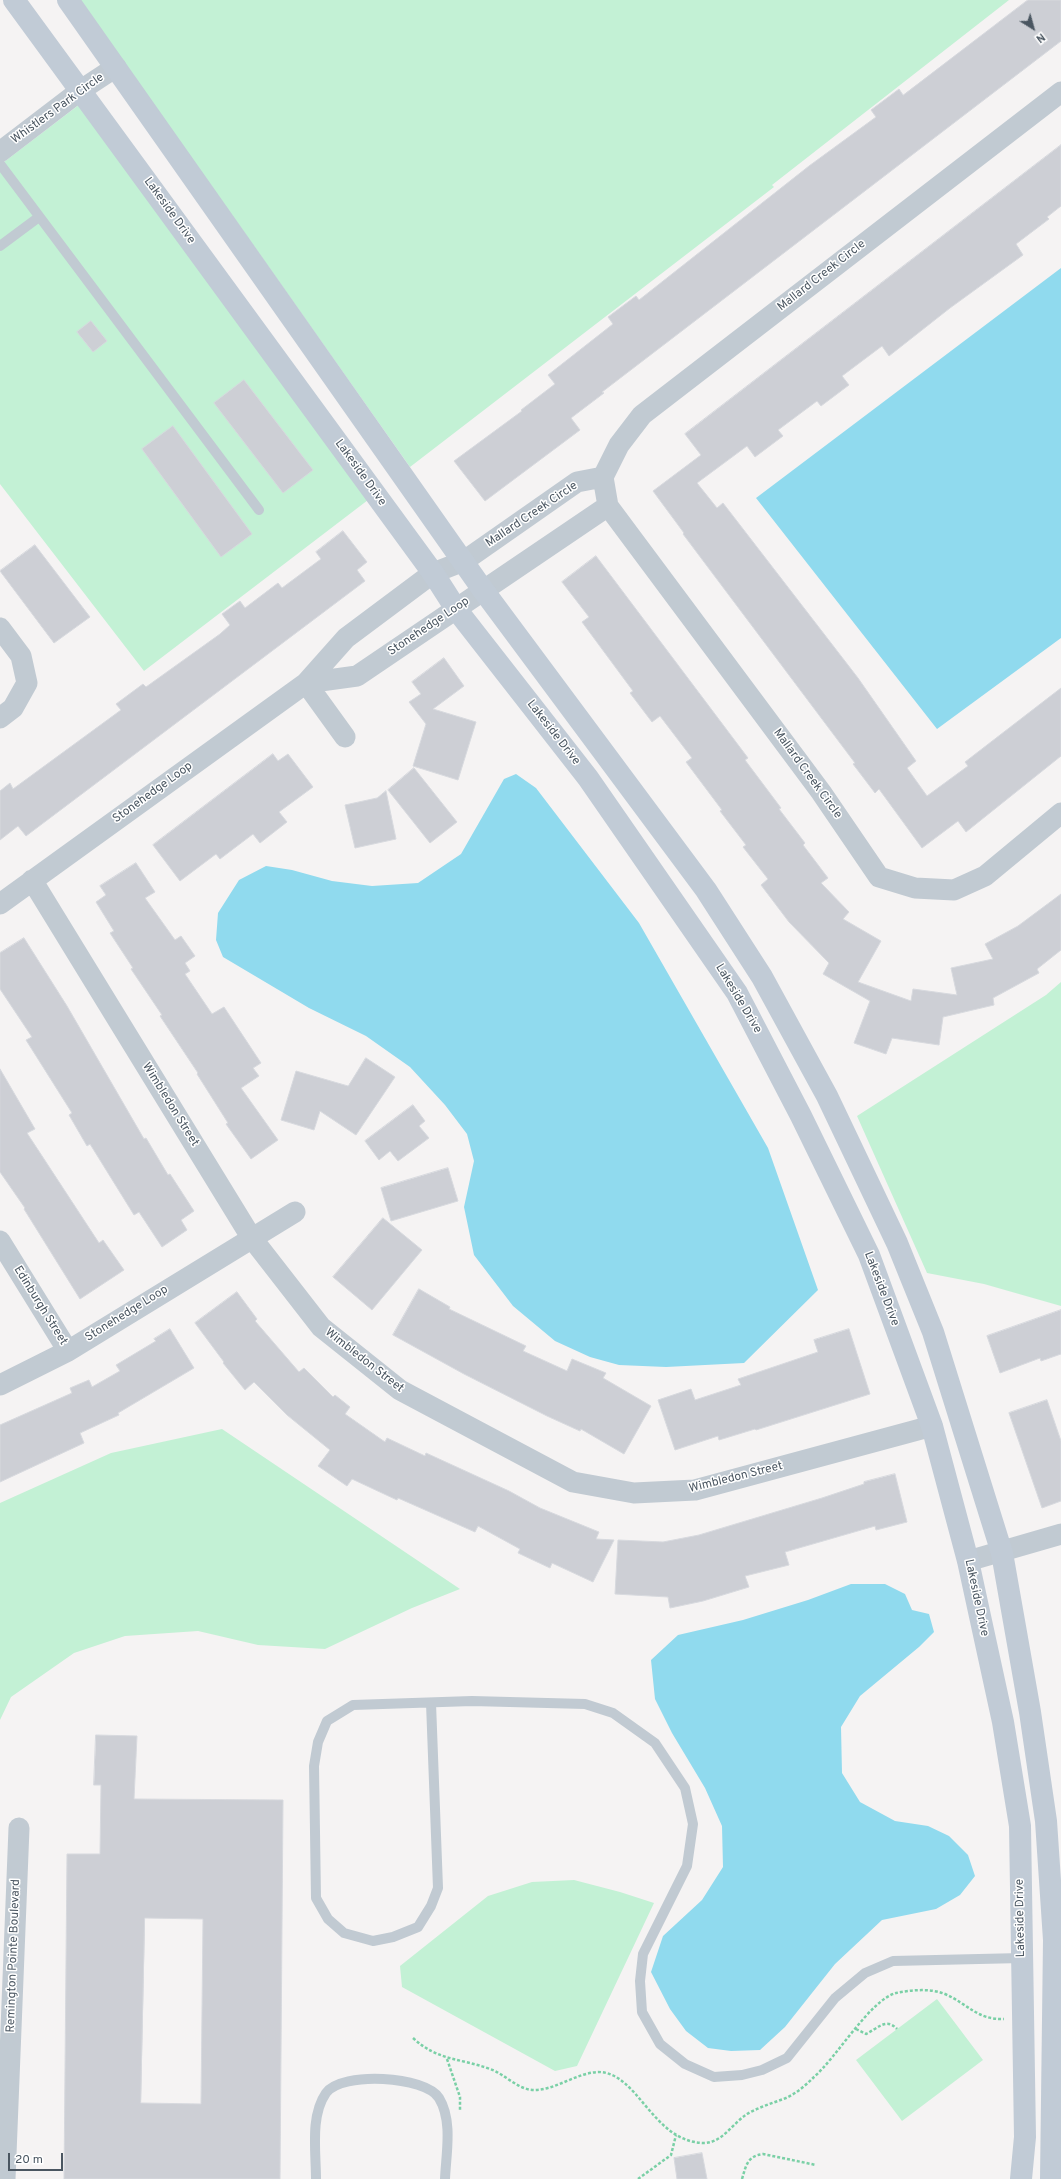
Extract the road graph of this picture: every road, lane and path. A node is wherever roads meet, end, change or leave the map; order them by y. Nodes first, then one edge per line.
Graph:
1 (14, 0) edge
2 (68, 0) edge
3 (116, 67) junction
4 (81, 90) junction
5 (1061, 92) edge
6 (0, 152) edge
7 (0, 164) edge
8 (39, 217) junction
9 (0, 246) edge
10 (603, 477) junction
11 (608, 506) junction
12 (259, 510) dead end
13 (464, 561) junction
14 (433, 573) junction
15 (484, 590) junction
16 (456, 608) junction
17 (0, 628) edge
18 (306, 684) junction
19 (0, 718) edge
20 (345, 737) dead end
21 (1061, 812) edge
22 (32, 880) junction
23 (0, 904) edge
24 (295, 1212) dead end
25 (252, 1237) junction
26 (0, 1241) edge
27 (68, 1351) junction
28 (0, 1385) edge
29 (932, 1426) junction
30 (1061, 1534) edge
31 (1002, 1553) junction
32 (968, 1561) junction
33 (431, 1703) junction
34 (19, 1828) dead end
35 (1057, 1940) edge
36 (1022, 1958) junction
37 (1058, 1977) edge
38 (856, 2029) dead end
39 (897, 2029) dead end
40 (676, 2135) dead end
41 (816, 2165) dead end
42 (5, 2179) edge
43 (316, 2179) edge
44 (445, 2179) edge
45 (638, 2179) edge
46 (742, 2179) edge
47 (1021, 2179) edge
48 (1052, 2179) edge

1 - 4 street, Lakeside Drive
2 - 3 street
3 - 4 street, Whistlers Park Circle
3 - 13 street
4 - 6 street, Whistlers Park Circle
4 - 14 street, Lakeside Drive
5 - 10 street, Mallard Creek Circle
7 - 8 lane
8 - 9 lane
8 - 12 lane
10 - 11 street, Mallard Creek Circle
10 - 13 street, Mallard Creek Circle
11 - 15 street
11 - 21 street, Mallard Creek Circle
13 - 14 street, Stonehedge Loop
13 - 15 street
14 - 16 street, Lakeside Drive
14 - 18 street, Stonehedge Loop
15 - 16 street, Stonehedge Loop
15 - 31 street
16 - 18 street, Stonehedge Loop
16 - 29 street, Lakeside Drive
17 - 19 street
18 - 20 street
18 - 22 street, Stonehedge Loop
22 - 23 street, Stonehedge Loop
22 - 25 street, Wimbledon Street
24 - 25 street, Stonehedge Loop
25 - 27 street, Stonehedge Loop
25 - 29 street, Wimbledon Street
26 - 27 street, Edinburgh Street
27 - 28 street, Stonehedge Loop
29 - 32 street, Lakeside Drive
30 - 31 street
31 - 32 street
31 - 35 street
32 - 36 street, Lakeside Drive
33 - 33 lane
33 - 36 lane
34 - 42 street, Remington Pointe Boulevard
35 - 36 street
35 - 37 street
36 - 37 street
36 - 47 street, Lakeside Drive
37 - 48 street
38 - 39 path
40 - 45 path
41 - 46 path
43 - 44 lane

